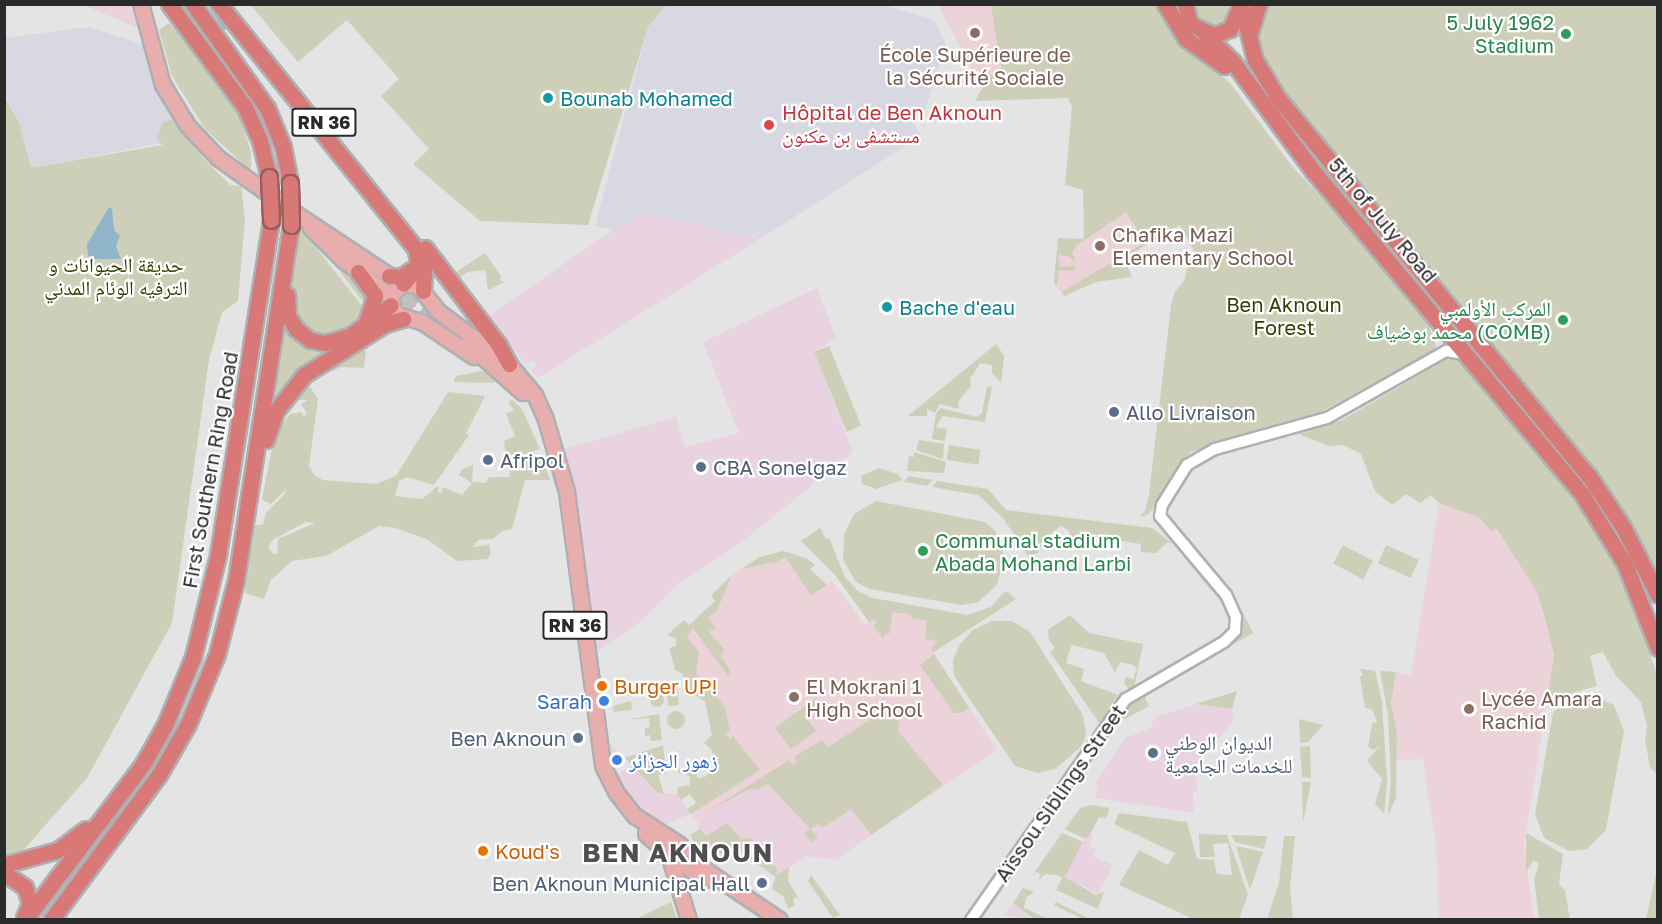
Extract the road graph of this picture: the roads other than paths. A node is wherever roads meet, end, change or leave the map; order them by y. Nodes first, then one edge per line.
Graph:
1 (141, 4) edge
2 (169, 4) edge
3 (193, 4) edge
4 (219, 4) edge
5 (230, 4) edge
6 (1165, 4) edge
7 (1259, 4) edge
8 (1240, 5) edge
9 (1184, 8) edge
10 (1205, 34) junction
11 (1255, 60) junction
12 (1257, 96) junction
13 (294, 225) junction
14 (418, 244) junction
15 (358, 272) junction
16 (392, 289) junction
17 (424, 294) junction
18 (468, 304) junction
19 (430, 316) tunnel mouth
20 (408, 319) junction
21 (1443, 324) junction
22 (359, 329) junction
23 (1446, 351) junction
24 (1467, 354) junction
25 (512, 372) junction
26 (242, 545) junction
27 (1658, 595) edge
28 (1658, 648) edge
29 (136, 774) junction
30 (677, 855) junction
31 (4, 865) edge
32 (4, 873) edge
33 (688, 876) junction
34 (24, 920) edge
35 (51, 920) edge
36 (688, 920) edge
37 (696, 920) edge
38 (767, 920) edge
39 (780, 920) edge
40 (971, 920) edge

1 - 13 main road
2 - 29 highway, First Southern Ring Road, bridge
3 - 13 highway, First Southern Ring Road, bridge
4 - 14 highway, RN 36
5 - 14 highway, RN 36
6 - 12 highway
7 - 11 highway
8 - 10 highway
8 - 11 highway, 5th of July Road
9 - 10 highway, 5th of July Road
10 - 12 highway, 5th of July Road
11 - 27 highway, 5th of July Road
12 - 21 highway, 5th of July Road
13 - 15 main road
13 - 16 main road
13 - 22 highway
13 - 26 highway, First Southern Ring Road
14 - 16 highway
14 - 17 highway
14 - 18 highway
15 - 16 main road
15 - 22 highway
16 - 17 main road
16 - 20 main road
16 - 22 highway
17 - 18 highway
17 - 20 main road
17 - 25 main road
18 - 25 highway
19 - 25 main road
20 - 25 main road, RN 36
20 - 26 highway
21 - 23 street
21 - 24 highway, 5th of July Road
23 - 24 street
23 - 40 street, Aïssou Siblings Street
24 - 28 highway, 5th of July Road
25 - 30 main road, RN 36
26 - 35 highway, First Southern Ring Road
29 - 31 highway
29 - 34 highway, First Southern Ring Road
30 - 33 main road
30 - 36 main road
30 - 39 main road, RN 36
32 - 34 highway
33 - 37 main road
33 - 38 main road

